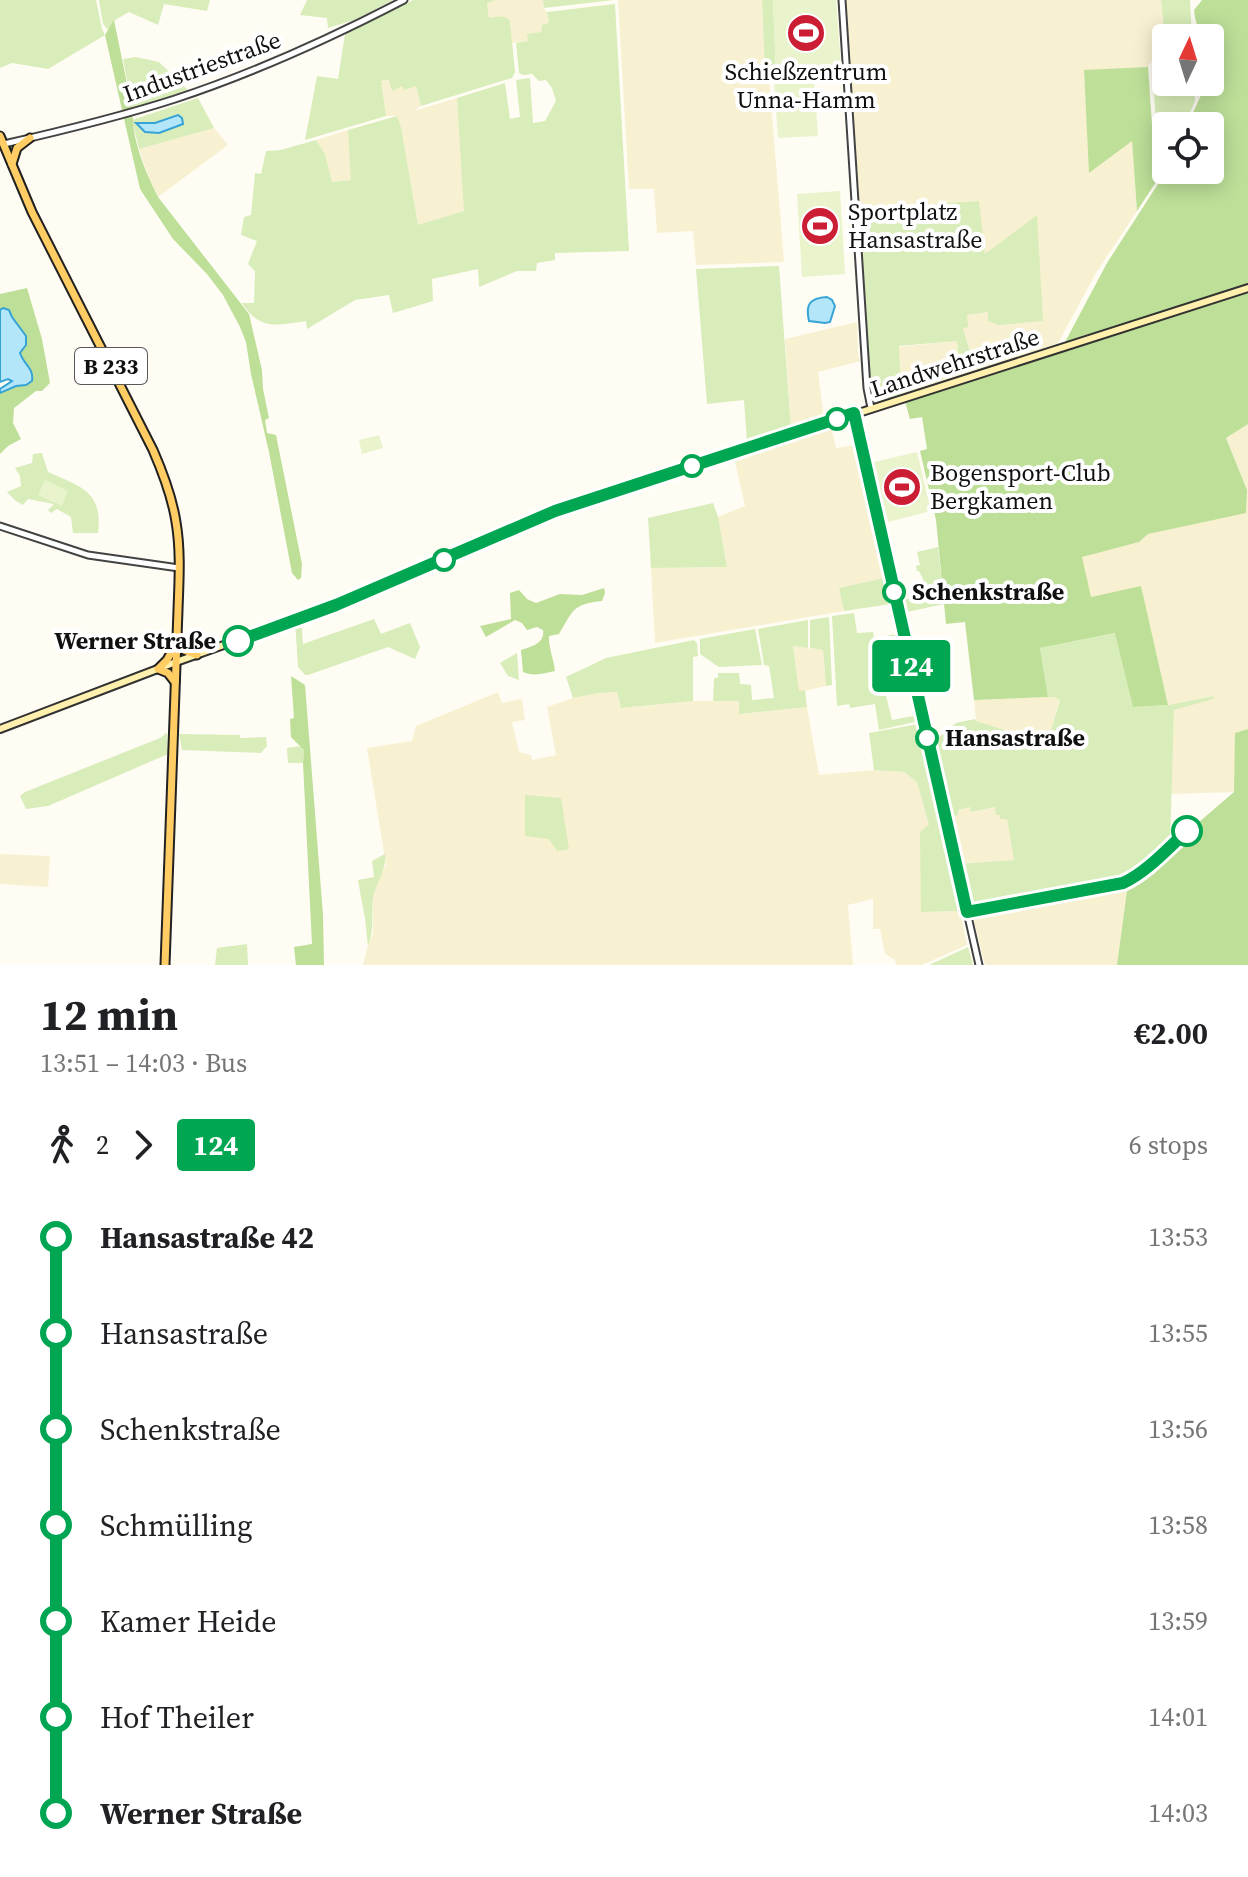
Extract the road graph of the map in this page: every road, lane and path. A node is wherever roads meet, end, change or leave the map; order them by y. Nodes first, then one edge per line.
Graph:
1 (404, 0) edge
2 (842, 0) edge
3 (30, 138) junction
4 (1, 142) edge
5 (11, 166) junction
6 (1248, 288) edge
7 (871, 408) junction
8 (854, 413) junction
9 (0, 526) edge
10 (179, 568) junction
11 (177, 642) junction
12 (197, 655) junction
13 (176, 662) junction
14 (158, 669) junction
15 (175, 682) junction
16 (0, 729) edge
17 (165, 965) edge
18 (979, 965) edge

1 - 3 street, Industriestraße
2 - 7 street
3 - 4 street, Industriestraße
3 - 5 main road
4 - 5 main road, B 233
5 - 10 main road, B 233
6 - 7 main road, Landwehrstraße
7 - 8 main road, Landwehrstraße
8 - 12 main road, Landwehrstraße
8 - 18 street
9 - 10 street
10 - 11 main road, B 233
11 - 12 main road
11 - 13 main road, B 233
11 - 14 main road
12 - 13 main road, Landwehrstraße
13 - 14 main road, Landwehrstraße
13 - 15 main road, B 233
14 - 15 main road
14 - 16 main road, Landwehrstraße
15 - 17 main road, B 233

